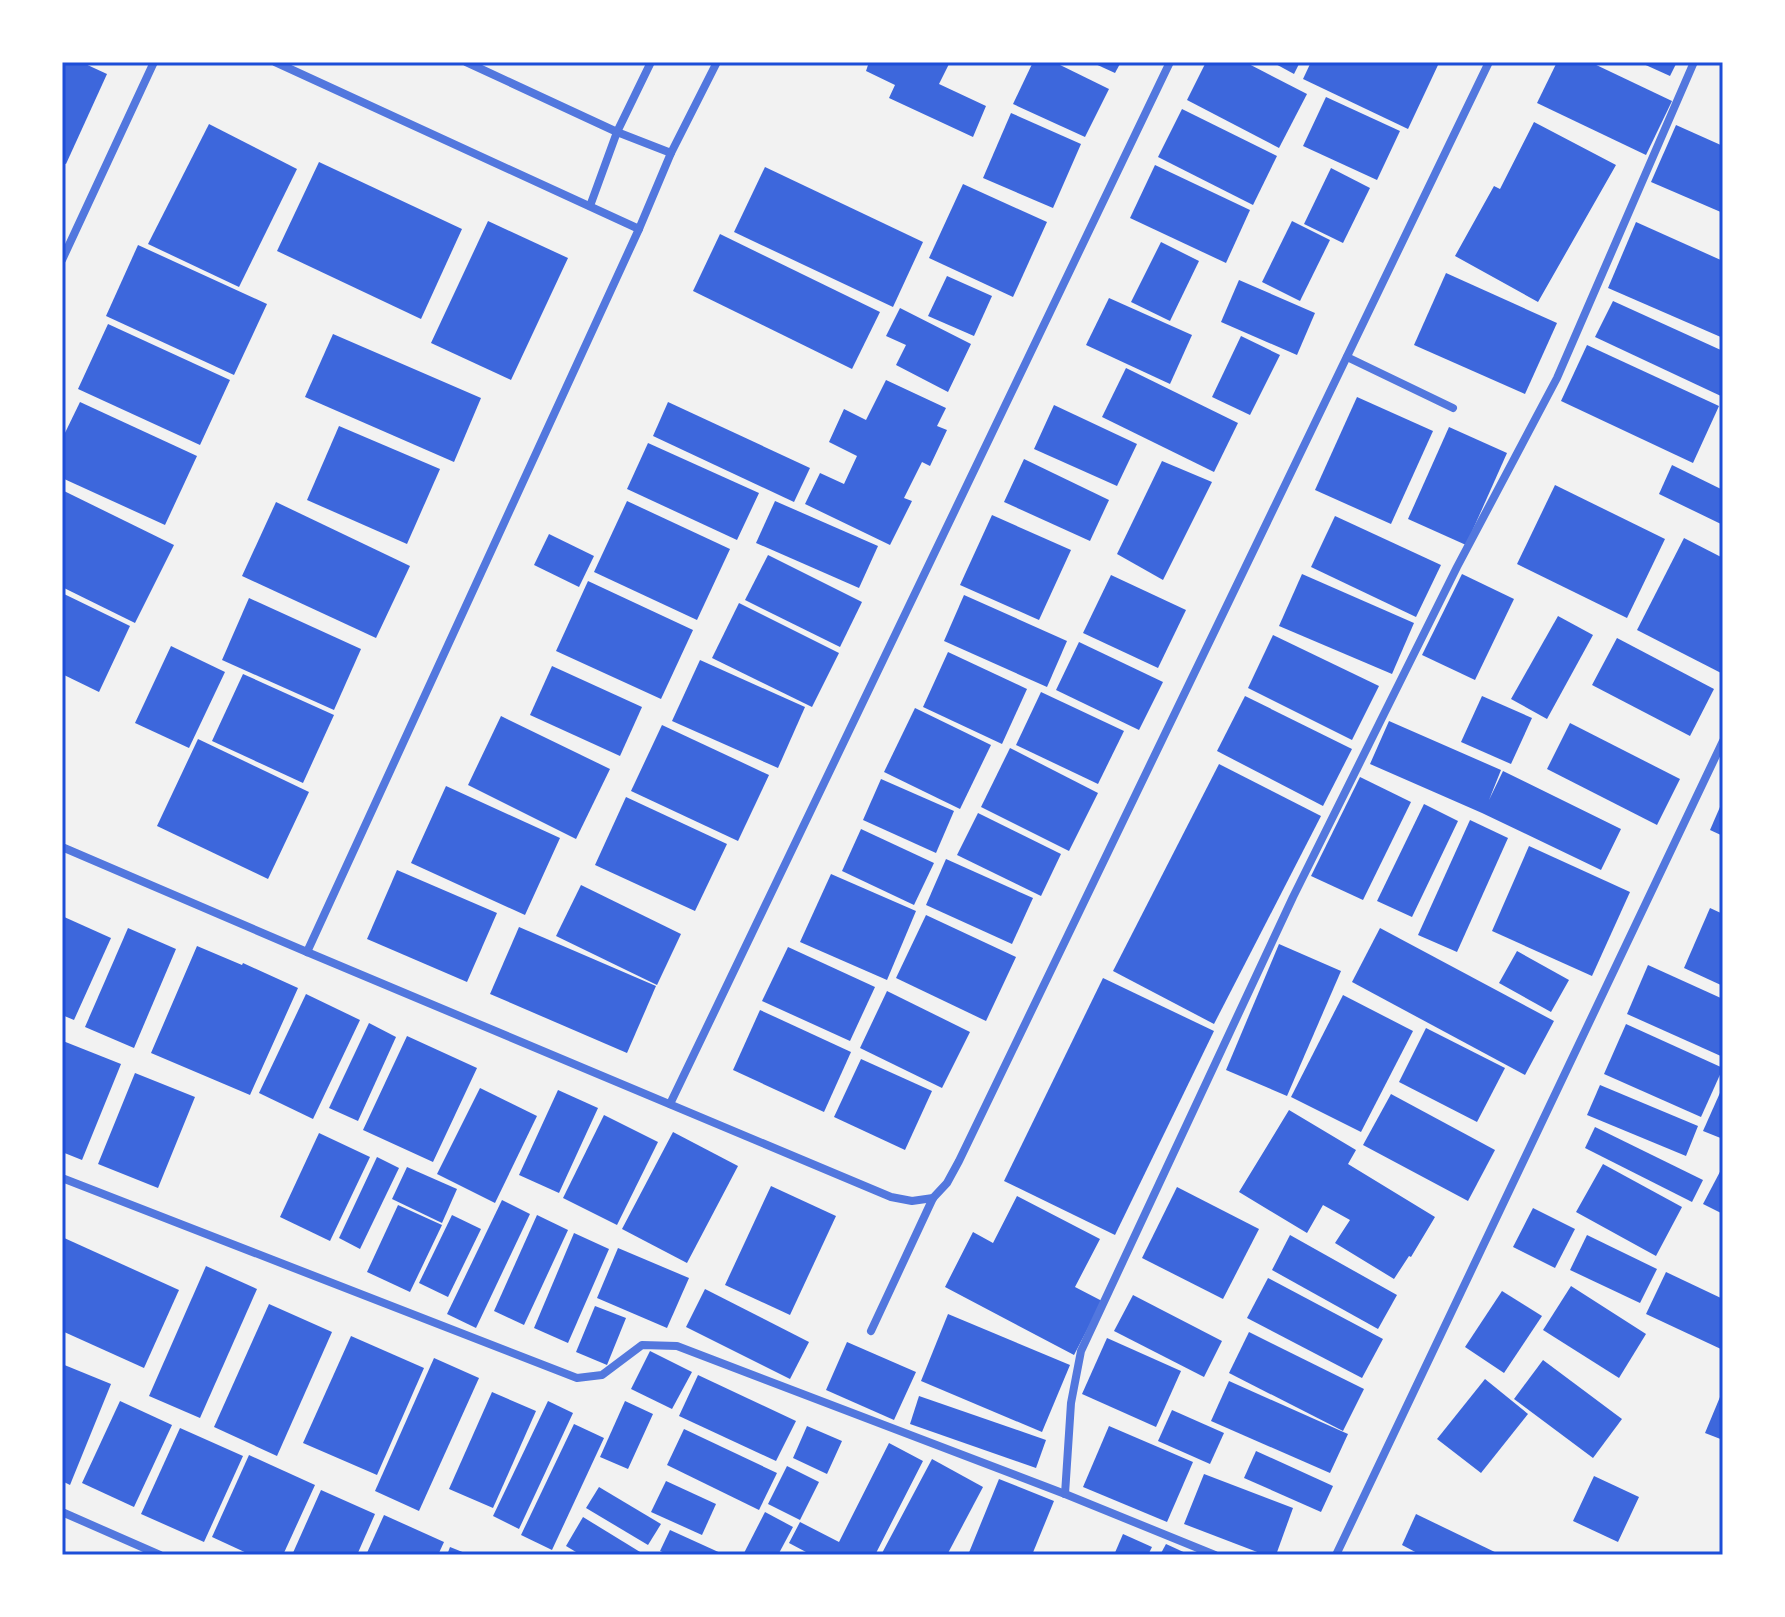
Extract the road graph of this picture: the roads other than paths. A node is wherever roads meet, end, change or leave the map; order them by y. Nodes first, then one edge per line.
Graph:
1 (154, 62) edge
2 (275, 62) edge
3 (466, 62) edge
4 (651, 62) edge
5 (717, 62) edge
6 (1170, 62) edge
7 (1489, 62) edge
8 (1694, 62) edge
9 (617, 132) junction
10 (671, 153) junction
11 (590, 206) junction
12 (639, 229) junction
13 (62, 260) edge
14 (1347, 357) junction
15 (1453, 408) dead end
16 (1723, 741) edge
17 (62, 847) edge
18 (307, 952) junction
19 (670, 1104) junction
20 (62, 1178) edge
21 (933, 1198) junction
22 (871, 1331) dead end
23 (1065, 1494) junction
24 (62, 1512) edge
25 (160, 1555) edge
26 (1215, 1555) edge
27 (1336, 1555) edge

1 - 13 street
2 - 11 street
3 - 9 street
4 - 9 street
5 - 10 street
6 - 19 street
7 - 14 street
8 - 23 street
9 - 10 street
9 - 11 street
10 - 12 street
11 - 12 street
12 - 18 street
14 - 15 street
14 - 21 street
16 - 27 street
17 - 18 street
18 - 19 street
19 - 21 street
20 - 23 street
21 - 22 street
23 - 26 street
24 - 25 street

